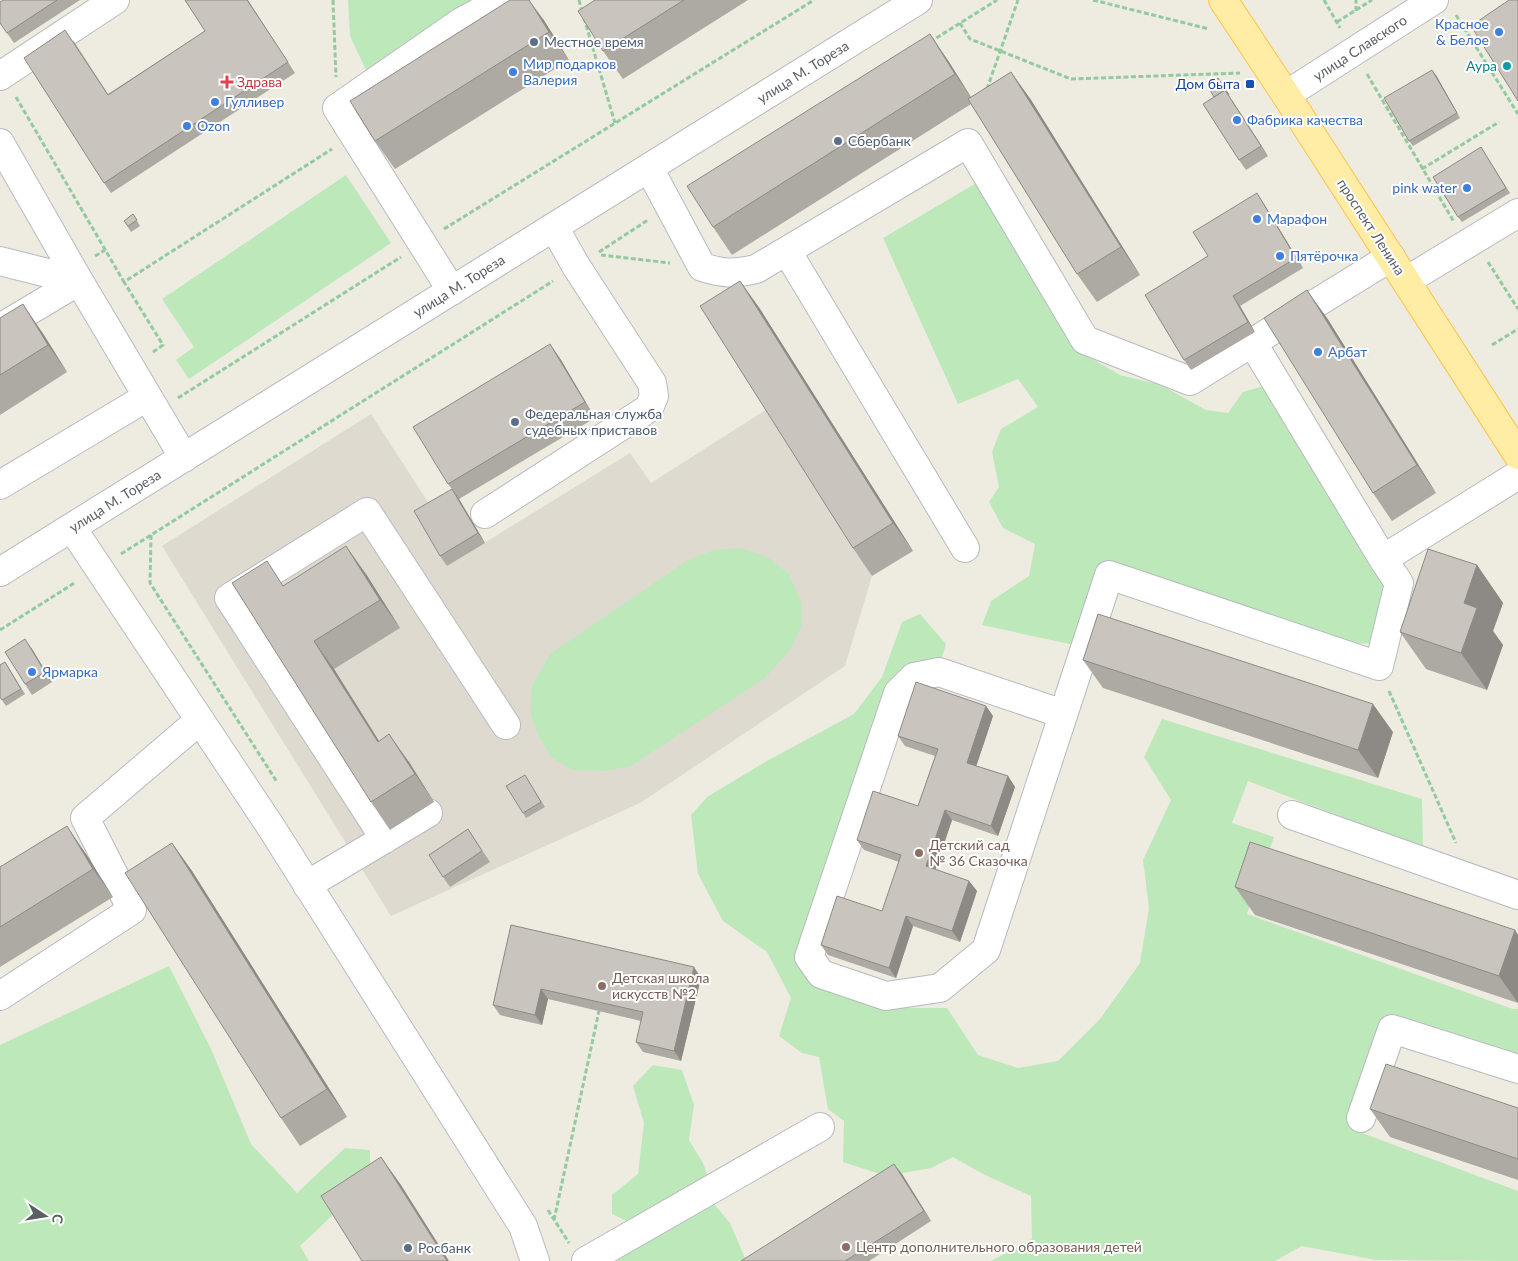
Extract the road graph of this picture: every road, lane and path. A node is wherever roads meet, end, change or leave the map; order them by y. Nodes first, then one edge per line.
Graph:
1 (115, 0) edge
2 (333, 0) edge
3 (502, 0) edge
4 (579, 0) edge
5 (814, 0) edge
6 (918, 0) edge
7 (997, 0) edge
8 (1018, 0) edge
9 (1093, 0) edge
10 (1223, 0) edge
11 (1324, 0) edge
12 (1356, 0) edge
13 (1372, 0) edge
14 (1442, 4) edge
15 (1356, 11) junction
16 (1337, 22) junction
17 (960, 23) junction
18 (1213, 30) dead end
19 (927, 44) edge
20 (1001, 51) junction
21 (1354, 51) junction
22 (1238, 66) dead end
23 (2, 75) edge
24 (1286, 95) junction
25 (984, 97) edge
26 (337, 108) junction
27 (1518, 114) edge
28 (1499, 122) dead end
29 (615, 124) junction
30 (354, 135) junction
31 (0, 143) edge
32 (649, 168) junction
33 (1422, 169) junction
34 (670, 207) junction
35 (1518, 213) edge
36 (554, 227) junction
37 (1471, 242) junction
38 (422, 243) junction
39 (787, 251) junction
40 (1391, 257) junction
41 (0, 261) edge
42 (576, 266) junction
43 (702, 266) junction
44 (79, 281) junction
45 (1406, 281) junction
46 (124, 282) junction
47 (452, 291) junction
48 (1518, 309) edge
49 (0, 328) edge
50 (1518, 329) edge
51 (1252, 342) junction
52 (163, 345) dead end
53 (1492, 345) dead end
54 (152, 404) junction
55 (1518, 455) edge
56 (184, 458) junction
57 (1518, 475) edge
58 (0, 485) edge
59 (485, 514) dead end
60 (72, 528) junction
61 (152, 535) junction
62 (965, 548) dead end
63 (1384, 559) junction
64 (99, 568) junction
65 (0, 572) edge
66 (0, 630) edge
67 (1379, 666) junction
68 (1063, 714) junction
69 (200, 720) junction
70 (506, 725) dead end
71 (280, 788) dead end
72 (428, 813) dead end
73 (1292, 815) dead end
74 (385, 839) junction
75 (1471, 878) junction
76 (307, 885) junction
77 (1518, 895) edge
78 (0, 996) edge
79 (599, 1011) edge
80 (1518, 1069) edge
81 (1361, 1118) dead end
82 (820, 1127) dead end
83 (544, 1203) dead end
84 (554, 1220) junction
85 (578, 1253) edge
86 (535, 1261) edge

1 - 23 street
2 - 26 path
3 - 26 street
4 - 29 path
5 - 29 path
6 - 32 street, улица М. Тореза
7 - 17 path
8 - 20 path
9 - 18 path
10 - 24 main road, проспект Ленина
11 - 16 path
12 - 15 path
13 - 15 path
14 - 21 street, улица Славского
14 - 27 path
15 - 16 path
16 - 21 path
17 - 19 path
17 - 20 path
20 - 22 path
20 - 25 path
21 - 24 street, улица Славского
21 - 33 path
23 - 46 path
24 - 40 main road, проспект Ленина
26 - 30 street
28 - 33 path
29 - 38 path
30 - 38 street
30 - 46 path
31 - 44 street
32 - 34 street
32 - 36 street, улица М. Тореза
33 - 37 path
34 - 43 street
34 - 43 path
35 - 37 street
36 - 42 street
36 - 47 street, улица М. Тореза
37 - 45 street
37 - 48 path
38 - 47 street
38 - 54 path
39 - 43 street
39 - 51 street
39 - 62 street
40 - 45 main road, проспект Ленина
40 - 51 street
41 - 44 street
42 - 59 street
42 - 61 path
44 - 49 street
44 - 54 street
45 - 55 main road, проспект Ленина
46 - 52 path
47 - 56 street, улица М. Тореза
50 - 53 path
51 - 63 street
54 - 56 street
54 - 58 street
56 - 60 street, улица М. Тореза
57 - 63 street
60 - 64 street
60 - 65 street, улица М. Тореза
61 - 64 path
61 - 71 path
63 - 67 street
64 - 66 path
64 - 69 street
67 - 68 street
67 - 75 path
68 - 68 street
69 - 76 street
69 - 78 street
70 - 74 street
72 - 74 street
73 - 75 street
74 - 76 street
75 - 77 street
76 - 86 street
79 - 84 path
80 - 81 street
82 - 85 street
83 - 84 path
84 - 85 path

